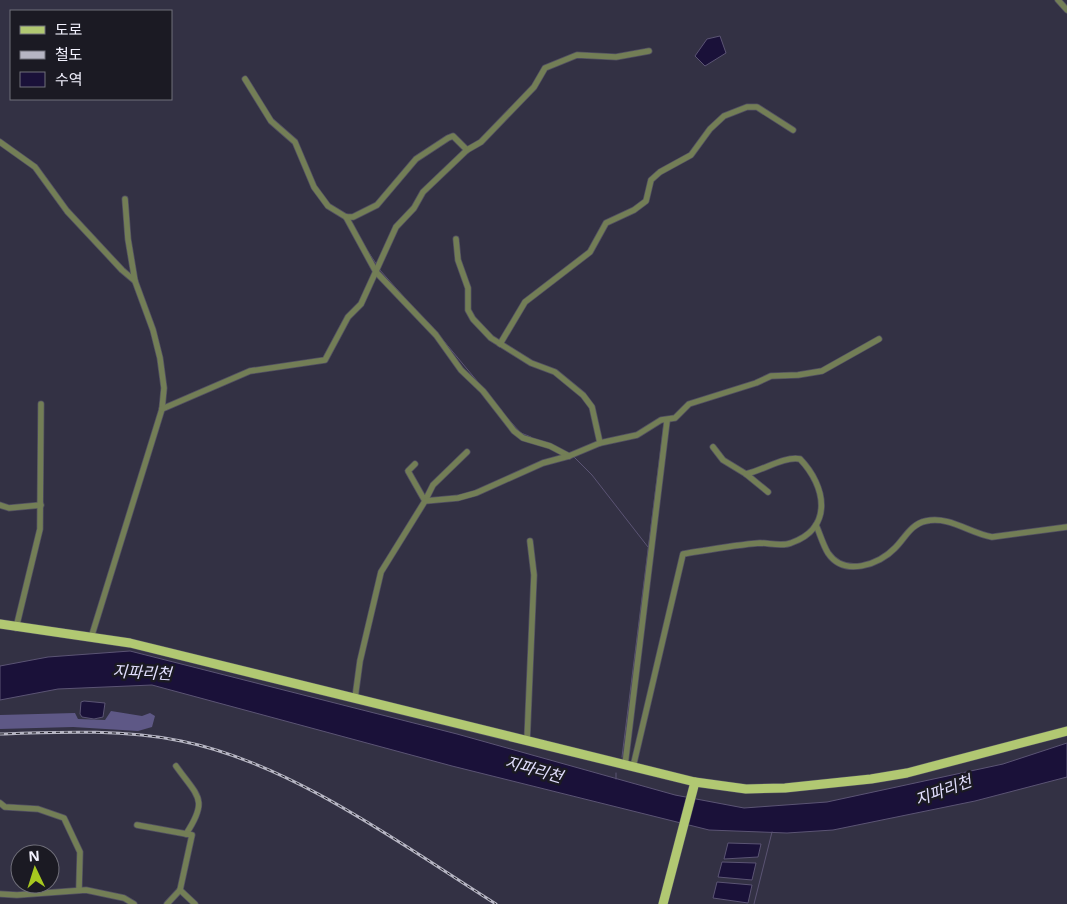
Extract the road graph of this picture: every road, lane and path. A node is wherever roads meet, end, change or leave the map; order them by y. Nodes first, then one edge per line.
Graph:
1 (1058, 0) edge
2 (1067, 10) edge
3 (649, 51) dead end
4 (245, 79) dead end
5 (793, 130) dead end
6 (0, 142) edge
7 (467, 150) junction
8 (125, 199) dead end
9 (346, 217) junction
10 (456, 239) dead end
11 (376, 272) junction
12 (136, 281) junction
13 (879, 339) dead end
14 (500, 344) junction
15 (42, 404) dead end
16 (162, 409) junction
17 (668, 421) junction
18 (600, 443) junction
19 (713, 447) dead end
20 (467, 452) dead end
21 (571, 455) junction
22 (415, 464) dead end
23 (746, 474) junction
24 (768, 492) dead end
25 (425, 501) junction
26 (0, 505) edge
27 (40, 505) junction
28 (816, 525) junction
29 (1067, 527) edge
30 (530, 541) dead end
31 (0, 624) edge
32 (16, 628) junction
33 (91, 638) junction
34 (355, 698) junction
35 (1067, 731) edge
36 (527, 740) junction
37 (176, 766) dead end
38 (629, 766) junction
39 (696, 782) junction
40 (0, 803) edge
41 (137, 826) dead end
42 (186, 834) junction
43 (79, 889) junction
44 (180, 890) junction
45 (0, 894) edge
46 (134, 904) edge
47 (167, 904) edge
48 (195, 904) edge
49 (663, 904) edge

1 - 2 street
3 - 7 street
4 - 9 street
5 - 14 street
6 - 12 street
7 - 9 street
7 - 11 street
8 - 12 street
9 - 11 street
10 - 14 street
11 - 16 street
11 - 21 street
12 - 16 street
13 - 17 street
14 - 18 street
15 - 27 street
16 - 33 street
17 - 18 street
17 - 38 street
18 - 21 street
19 - 23 street
20 - 25 street
21 - 25 street
22 - 25 street
23 - 24 street
23 - 28 street
25 - 34 street
26 - 27 street
27 - 32 street
28 - 29 street
28 - 38 street
30 - 36 street
31 - 32 main road
32 - 33 main road
33 - 34 main road
34 - 36 main road
35 - 39 main road
36 - 38 main road
37 - 42 street
38 - 39 main road
39 - 49 main road
40 - 43 street
41 - 42 street
42 - 44 street
43 - 45 street
43 - 46 street
44 - 47 street
44 - 48 street

